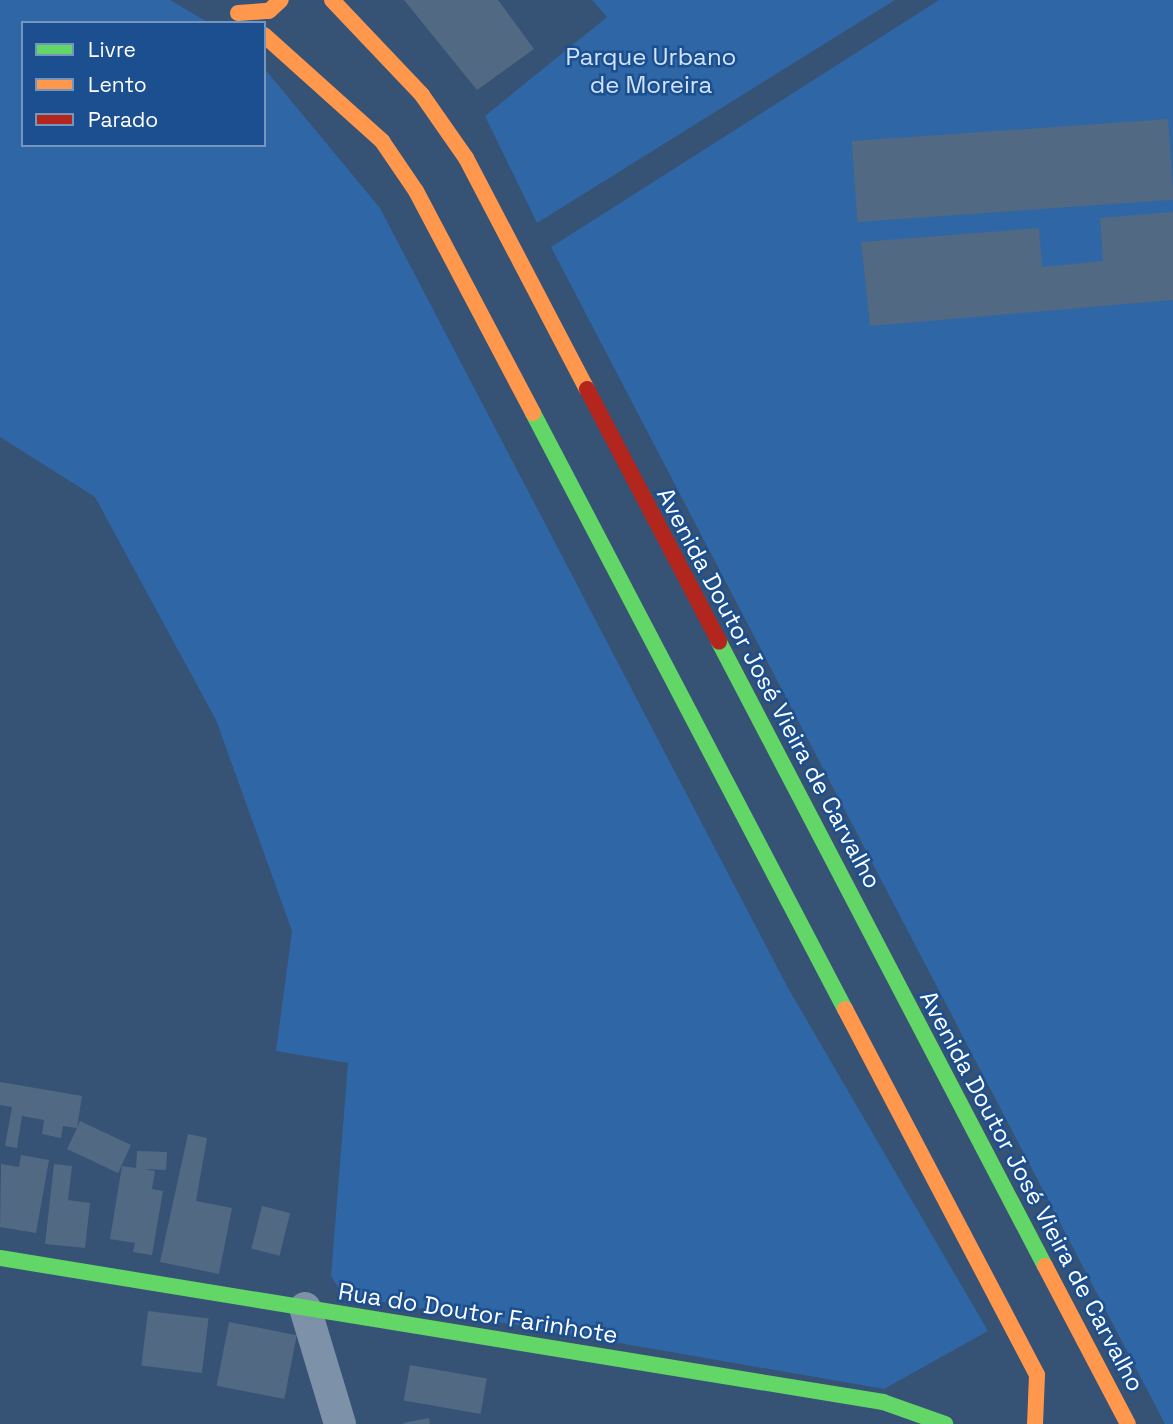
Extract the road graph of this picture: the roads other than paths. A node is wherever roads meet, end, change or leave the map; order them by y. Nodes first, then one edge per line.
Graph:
1 (219, 0) edge
2 (281, 0) edge
3 (332, 0) edge
4 (244, 18) edge
5 (266, 37) edge
6 (0, 1258) edge
7 (305, 1308) junction
8 (340, 1424) edge
9 (945, 1424) edge
10 (1035, 1424) edge
11 (1128, 1424) edge

1 - 4 street
2 - 4 street
3 - 11 street, Avenida Doutor José Vieira de Carvalho
5 - 10 street
6 - 7 street, Rua do Doutor Farinhote
7 - 8 street
7 - 9 street, Rua do Doutor Farinhote

